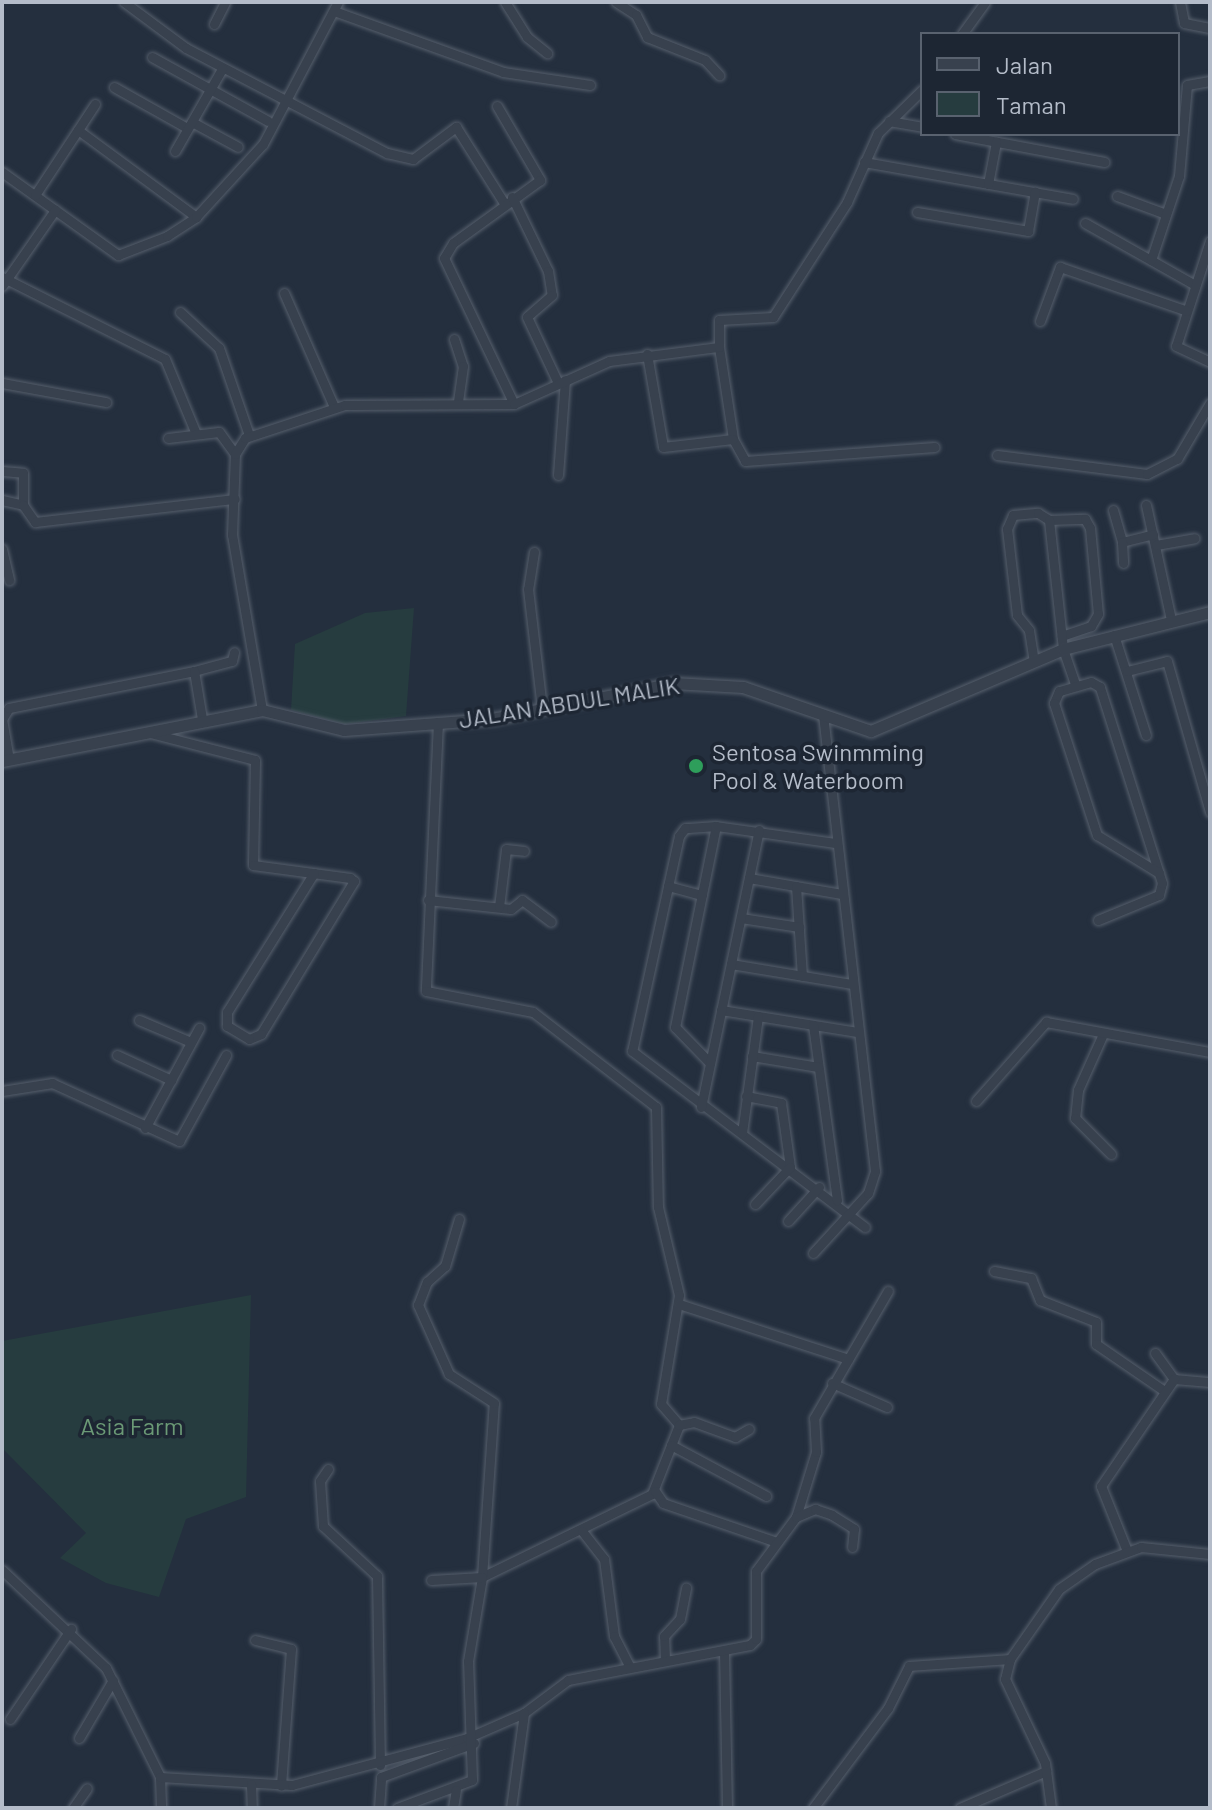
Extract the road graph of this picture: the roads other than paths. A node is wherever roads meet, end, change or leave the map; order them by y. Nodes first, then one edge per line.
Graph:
1 (124, 2) edge
2 (225, 2) edge
3 (505, 2) edge
4 (616, 2) edge
5 (985, 2) edge
6 (1180, 2) edge
7 (336, 6) edge
8 (214, 24) dead end
9 (1210, 28) edge
10 (963, 32) edge
11 (547, 53) dead end
12 (152, 57) dead end
13 (222, 69) junction
14 (719, 75) dead end
15 (1210, 81) edge
16 (590, 85) dead end
17 (114, 87) dead end
18 (210, 89) junction
19 (920, 92) edge
20 (95, 104) dead end
21 (286, 104) junction
22 (497, 106) dead end
23 (268, 121) dead end
24 (889, 121) junction
25 (190, 125) junction
26 (920, 127) edge
27 (78, 130) junction
28 (965, 136) edge
29 (996, 142) junction
30 (238, 147) dead end
31 (175, 151) dead end
32 (864, 162) junction
33 (1104, 162) dead end
34 (2, 172) edge
35 (988, 184) junction
36 (1035, 192) junction
37 (35, 195) junction
38 (1117, 196) dead end
39 (1073, 199) dead end
40 (508, 200) junction
41 (55, 210) junction
42 (917, 212) dead end
43 (1166, 214) junction
44 (196, 217) junction
45 (1085, 223) dead end
46 (1210, 241) edge
47 (1151, 260) junction
48 (3, 281) edge
49 (1195, 285) junction
50 (284, 293) dead end
51 (1187, 311) junction
52 (180, 312) dead end
53 (1040, 321) dead end
54 (454, 339) dead end
55 (719, 347) junction
56 (647, 354) junction
57 (1210, 362) edge
58 (561, 382) junction
59 (2, 383) edge
60 (106, 402) dead end
61 (458, 403) junction
62 (1210, 403) edge
63 (514, 404) junction
64 (334, 407) junction
65 (196, 434) junction
66 (249, 435) junction
67 (168, 438) dead end
68 (733, 439) junction
69 (934, 447) dead end
70 (235, 454) junction
71 (997, 455) dead end
72 (2, 471) edge
73 (558, 475) dead end
74 (235, 499) junction
75 (2, 500) edge
76 (23, 505) junction
77 (1146, 505) dead end
78 (1113, 510) dead end
79 (1049, 520) junction
80 (1153, 534) junction
81 (1194, 538) dead end
82 (1122, 542) junction
83 (1156, 545) junction
84 (2, 549) edge
85 (534, 552) dead end
86 (1123, 563) dead end
87 (9, 580) dead end
88 (1210, 612) edge
89 (1171, 620) junction
90 (1114, 635) junction
91 (1062, 643) junction
92 (234, 652) dead end
93 (1034, 662) junction
94 (194, 671) junction
95 (1127, 671) junction
96 (1076, 686) junction
97 (542, 709) junction
98 (262, 710) junction
99 (823, 717) junction
100 (202, 719) junction
101 (438, 722) junction
102 (145, 732) junction
103 (1146, 735) dead end
104 (5, 760) edge
105 (1210, 812) edge
106 (716, 826) junction
107 (759, 830) junction
108 (836, 843) junction
109 (524, 851) dead end
110 (314, 873) junction
111 (1159, 873) junction
112 (749, 878) junction
113 (668, 886) junction
114 (796, 886) junction
115 (842, 894) junction
116 (702, 895) junction
117 (428, 900) junction
118 (499, 907) junction
119 (741, 918) junction
120 (1098, 920) dead end
121 (551, 922) dead end
122 (799, 927) junction
123 (731, 964) junction
124 (802, 976) junction
125 (852, 984) junction
126 (721, 1010) junction
127 (758, 1016) junction
128 (139, 1020) dead end
129 (813, 1025) junction
130 (199, 1028) dead end
131 (857, 1032) junction
132 (1103, 1034) junction
133 (191, 1042) junction
134 (1210, 1052) edge
135 (117, 1055) dead end
136 (226, 1055) dead end
137 (752, 1056) junction
138 (710, 1063) junction
139 (818, 1067) junction
140 (171, 1080) junction
141 (2, 1091) edge
142 (746, 1096) junction
143 (976, 1101) dead end
144 (701, 1107) junction
145 (145, 1128) junction
146 (742, 1133) junction
147 (1111, 1154) dead end
148 (790, 1167) junction
149 (819, 1187) junction
150 (837, 1201) junction
151 (755, 1204) dead end
152 (850, 1212) junction
153 (459, 1219) dead end
154 (788, 1221) dead end
155 (865, 1227) dead end
156 (813, 1253) dead end
157 (994, 1271) dead end
158 (888, 1291) dead end
159 (679, 1304) junction
160 (1155, 1353) dead end
161 (848, 1359) junction
162 (1174, 1379) junction
163 (1210, 1382) edge
164 (832, 1383) junction
165 (1163, 1390) junction
166 (887, 1407) dead end
167 (679, 1425) junction
168 (749, 1429) dead end
169 (671, 1445) junction
170 (328, 1469) dead end
171 (655, 1491) junction
172 (766, 1496) dead end
173 (796, 1517) junction
174 (582, 1531) junction
175 (774, 1541) junction
176 (852, 1547) dead end
177 (1127, 1551) junction
178 (1210, 1554) edge
179 (2, 1570) edge
180 (482, 1577) junction
181 (431, 1580) dead end
182 (686, 1588) dead end
183 (71, 1629) junction
184 (255, 1640) dead end
185 (724, 1651) junction
186 (1010, 1659) junction
187 (665, 1661) junction
188 (629, 1666) junction
189 (113, 1680) junction
190 (524, 1713) junction
191 (10, 1719) dead end
192 (79, 1738) dead end
193 (475, 1739) junction
194 (380, 1765) junction
195 (355, 1769) junction
196 (1046, 1771) junction
197 (160, 1777) junction
198 (381, 1777) junction
199 (251, 1784) junction
200 (281, 1786) junction
201 (87, 1788) dead end
202 (456, 1790) junction
203 (73, 1808) edge
204 (161, 1808) edge
205 (252, 1808) edge
206 (379, 1808) edge
207 (397, 1808) edge
208 (453, 1808) edge
209 (511, 1808) edge
210 (727, 1808) edge
211 (813, 1808) edge
212 (960, 1808) edge
213 (1051, 1808) edge

1 - 13 street
2 - 8 street
3 - 11 street
4 - 14 street
5 - 10 street
6 - 9 street
7 - 16 street
7 - 21 street
12 - 18 street
13 - 18 street
13 - 21 street
15 - 43 street
17 - 25 street
18 - 23 street
18 - 25 street
19 - 24 street
20 - 27 street
21 - 40 street
21 - 44 street
22 - 40 street
24 - 26 street
24 - 32 street
25 - 30 street
25 - 31 street
27 - 37 street
27 - 44 street
28 - 29 street
29 - 33 street
29 - 35 street
32 - 35 street
32 - 55 street
34 - 37 street
35 - 36 street
36 - 39 street
36 - 42 street
37 - 41 street
38 - 43 street
40 - 58 street
40 - 63 street
41 - 44 street
41 - 48 street
43 - 47 street
45 - 47 street
46 - 49 street
47 - 49 street
48 - 65 street
49 - 51 street
50 - 64 street
51 - 53 street
51 - 57 street
52 - 66 street
54 - 61 street
55 - 56 street
55 - 68 street
56 - 58 street
56 - 68 street
58 - 63 street
58 - 73 street
59 - 60 street
61 - 63 street
61 - 64 street
62 - 71 street
64 - 66 street
65 - 67 street
65 - 70 street
66 - 70 street
68 - 69 street
70 - 74 street
72 - 76 street
74 - 76 street
74 - 98 street
75 - 76 street
77 - 80 street
78 - 82 street
79 - 91 street
79 - 91 street
79 - 93 street
80 - 82 street
80 - 83 street
81 - 83 street
82 - 86 street
83 - 89 street
84 - 87 street
85 - 97 street
88 - 89 street, JALAN ABDUL MALIK
89 - 90 street, JALAN ABDUL MALIK
90 - 91 street, JALAN ABDUL MALIK
90 - 95 street
91 - 93 street, JALAN ABDUL MALIK
91 - 96 street
92 - 94 street
93 - 99 street, JALAN ABDUL MALIK
94 - 100 street
94 - 104 street
95 - 103 street
95 - 105 street
96 - 111 street
96 - 111 street
97 - 99 street, JALAN ABDUL MALIK
97 - 101 street, JALAN ABDUL MALIK
98 - 100 street, JALAN ABDUL MALIK
98 - 101 street, JALAN ABDUL MALIK
99 - 108 street
100 - 102 street, JALAN ABDUL MALIK
101 - 117 street
102 - 104 street, JALAN ABDUL MALIK
102 - 110 street
106 - 107 street
106 - 113 street
106 - 116 street
107 - 108 street
107 - 112 street
108 - 115 street
109 - 118 street
110 - 110 street
111 - 120 street
112 - 114 street
112 - 119 street
113 - 116 street
113 - 144 street
114 - 115 street
114 - 122 street
115 - 125 street
116 - 138 street
117 - 118 street
117 - 159 street
118 - 121 street
119 - 122 street
119 - 123 street
122 - 124 street
123 - 124 street
123 - 126 street
124 - 125 street
125 - 131 street
126 - 127 street
126 - 138 street
127 - 129 street
127 - 137 street
128 - 133 street
129 - 131 street
129 - 139 street
130 - 133 street
131 - 152 street
132 - 134 street
132 - 143 street
132 - 147 street
133 - 140 street
135 - 140 street
136 - 145 street
137 - 139 street
137 - 142 street
138 - 144 street
139 - 150 street
140 - 145 street
141 - 145 street
142 - 146 street
142 - 148 street
144 - 146 street
146 - 148 street
148 - 149 street
148 - 151 street
149 - 150 street
149 - 154 street
150 - 152 street
152 - 155 street
152 - 156 street
153 - 180 street
157 - 165 street
158 - 161 street
159 - 161 street
159 - 167 street
160 - 162 street
161 - 164 street
162 - 163 street
162 - 165 street
164 - 166 street
164 - 173 street
165 - 177 street
167 - 168 street
167 - 169 street
169 - 171 street
169 - 172 street
170 - 194 street
171 - 174 street
171 - 175 street
173 - 175 street
173 - 176 street
174 - 180 street
174 - 188 street
175 - 185 street
177 - 178 street
177 - 186 street
179 - 183 street
180 - 181 street
180 - 193 street
182 - 187 street
183 - 189 street
183 - 191 street
184 - 200 street
185 - 187 street
185 - 210 street
186 - 196 street
186 - 211 street
187 - 188 street
188 - 190 street
189 - 192 street
189 - 197 street
190 - 193 street
190 - 209 street
193 - 194 street
193 - 198 street
193 - 202 street
194 - 195 street
195 - 198 street
195 - 200 street
196 - 212 street
196 - 213 street
197 - 199 street
197 - 204 street
198 - 206 street
199 - 200 street
199 - 205 street
201 - 203 street
202 - 207 street
202 - 208 street

